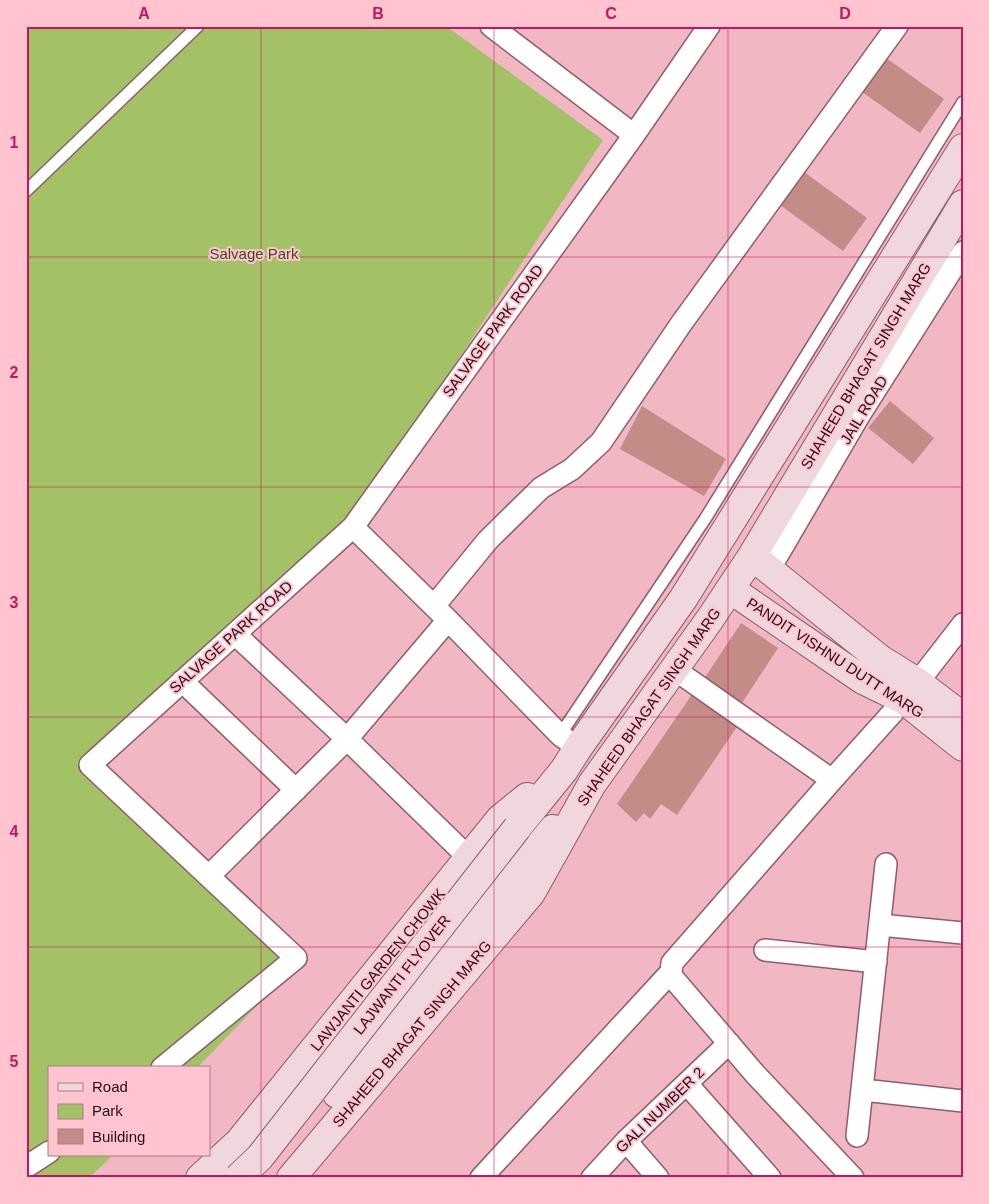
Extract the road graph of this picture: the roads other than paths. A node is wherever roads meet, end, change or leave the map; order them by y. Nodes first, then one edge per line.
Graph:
1 (198, 26) edge
2 (491, 26) edge
3 (709, 26) edge
4 (897, 26) edge
5 (963, 102) edge
6 (634, 135) junction
7 (963, 148) edge
8 (26, 191) edge
9 (963, 204) edge
10 (963, 252) edge
11 (353, 527) junction
12 (761, 563) junction
13 (730, 589) junction
14 (441, 613) junction
15 (963, 624) edge
16 (235, 634) junction
17 (674, 669) junction
18 (182, 681) junction
19 (910, 691) junction
20 (963, 717) edge
21 (347, 739) junction
22 (963, 747) edge
23 (568, 751) junction
24 (832, 780) junction
25 (592, 784) junction
26 (296, 790) junction
27 (469, 858) junction
28 (886, 864) dead end
29 (209, 876) junction
30 (880, 925) junction
31 (963, 933) edge
32 (766, 950) dead end
33 (876, 962) junction
34 (671, 972) junction
35 (729, 1043) junction
36 (164, 1066) edge
37 (687, 1084) junction
38 (863, 1090) junction
39 (963, 1101) edge
40 (857, 1136) dead end
41 (626, 1141) junction
42 (239, 1142) junction
43 (48, 1153) edge
44 (26, 1167) edge
45 (200, 1178) edge
46 (238, 1178) edge
47 (253, 1178) edge
48 (268, 1178) edge
49 (291, 1178) edge
50 (481, 1178) edge
51 (592, 1178) edge
52 (658, 1178) edge
53 (770, 1178) edge
54 (853, 1178) edge

1 - 8 lane
2 - 6 street
3 - 6 street, SALVAGE PARK ROAD
4 - 14 street
5 - 23 lane
6 - 11 street, SALVAGE PARK ROAD
7 - 23 main road, SHAHEED BHAGAT SINGH MARG
9 - 12 main road, SHAHEED BHAGAT SINGH MARG
10 - 12 street, JAIL ROAD
11 - 14 street
11 - 16 street, SALVAGE PARK ROAD
12 - 13 main road, SHAHEED BHAGAT SINGH MARG
12 - 19 main road, PANDIT VISHNU DUTT MARG
13 - 17 main road, SHAHEED BHAGAT SINGH MARG
13 - 19 main road, PANDIT VISHNU DUTT MARG
14 - 21 street
14 - 23 street
15 - 19 street
16 - 18 street, SALVAGE PARK ROAD
16 - 21 street
17 - 24 street
17 - 25 main road, SHAHEED BHAGAT SINGH MARG
18 - 26 street
18 - 29 street, SALVAGE PARK ROAD
19 - 20 main road, PANDIT VISHNU DUTT MARG
19 - 22 main road, PANDIT VISHNU DUTT MARG
19 - 24 street
21 - 26 street
21 - 27 street
23 - 27 main road, LAWJANTI GARDEN CHOWK
23 - 46 main road, LAJWANTI FLYOVER, bridge
24 - 34 street
25 - 48 main road, LAJWANTI FLYOVER
25 - 49 main road, SHAHEED BHAGAT SINGH MARG
26 - 29 street
27 - 42 main road, LAWJANTI GARDEN CHOWK
28 - 30 street
29 - 36 street, SALVAGE PARK ROAD
30 - 31 street
30 - 33 street
32 - 33 street
33 - 38 street
34 - 35 street
34 - 50 street
35 - 37 street, GALI NUMBER 2
35 - 54 street
37 - 41 street, GALI NUMBER 2
37 - 53 street
38 - 39 street
38 - 40 street
41 - 51 street, GALI NUMBER 2
41 - 52 street
42 - 45 main road, LAWJANTI GARDEN CHOWK
42 - 47 main road
43 - 44 street

